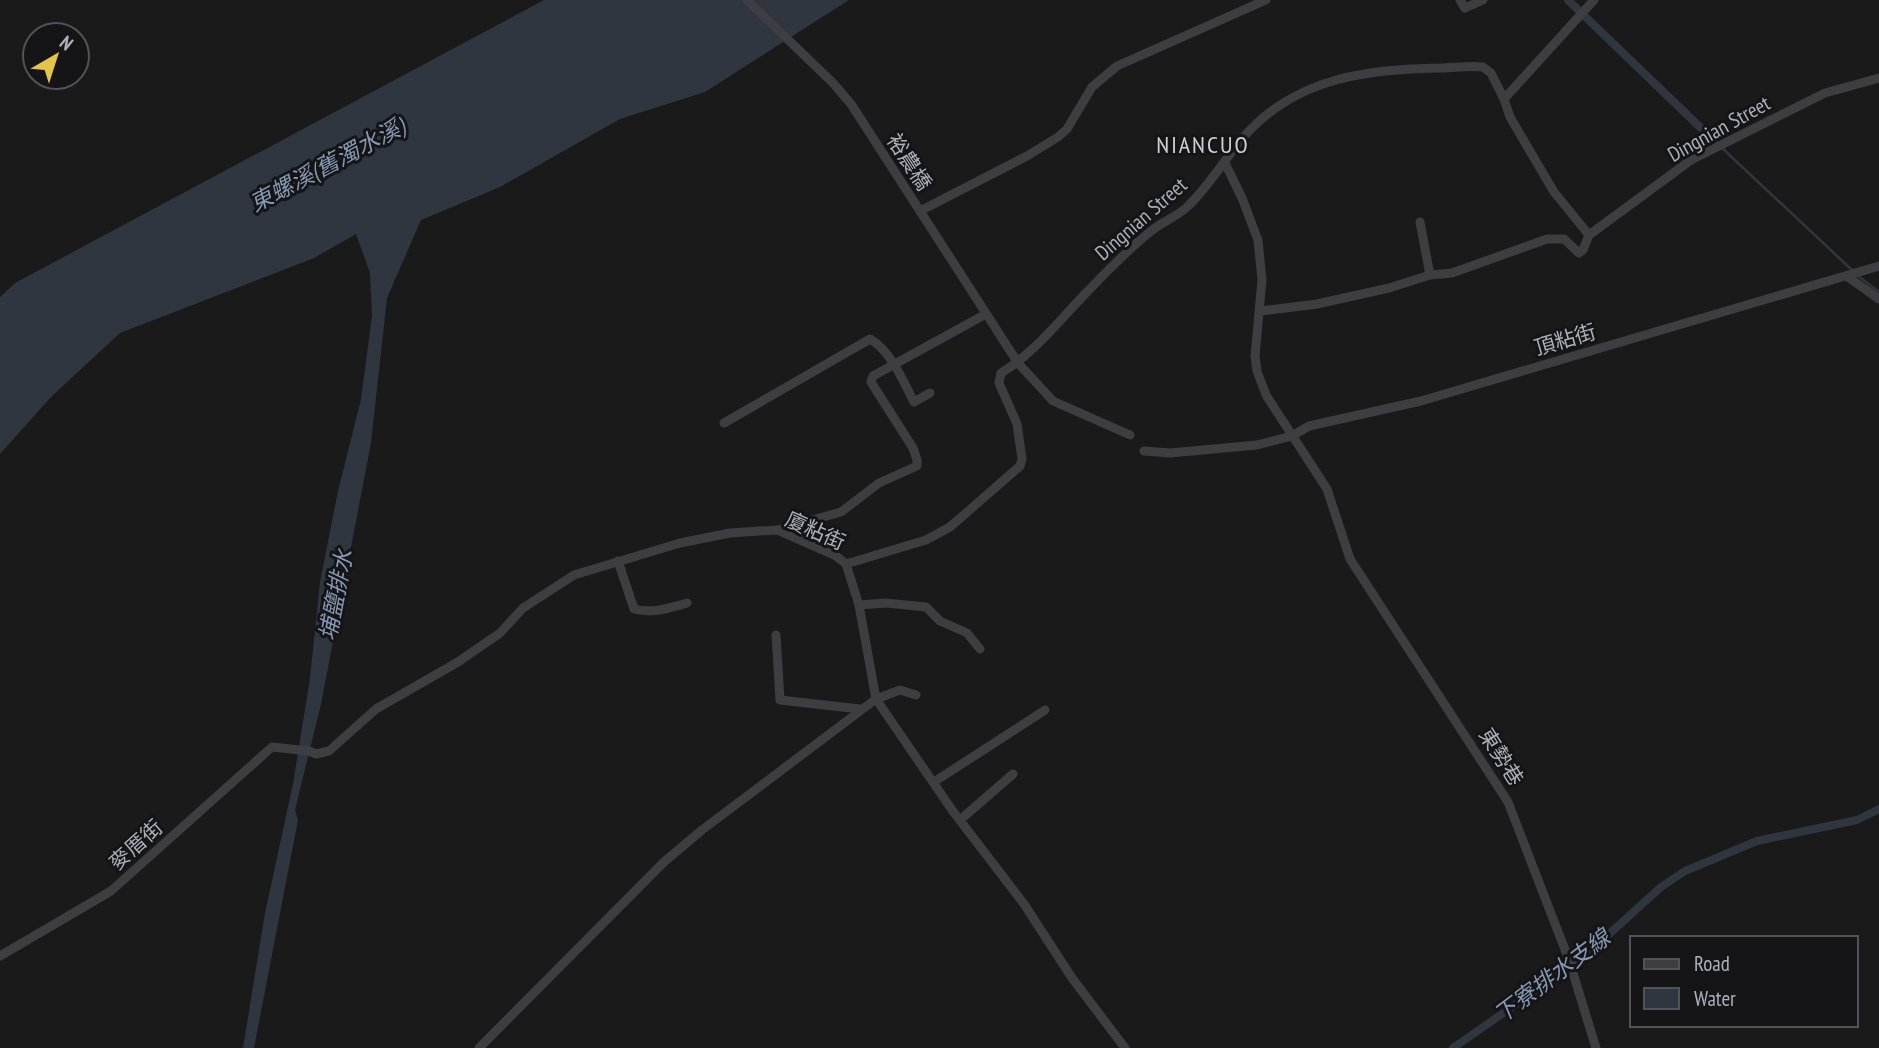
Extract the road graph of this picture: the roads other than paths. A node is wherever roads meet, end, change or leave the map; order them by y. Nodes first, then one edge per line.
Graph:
1 (747, 0) edge
2 (1266, 0) edge
3 (1460, 0) edge
4 (1483, 0) edge
5 (1594, 0) edge
6 (1879, 78) edge
7 (1504, 99) junction
8 (1225, 163) junction
9 (920, 211) junction
10 (1420, 222) dead end
11 (1589, 235) junction
12 (1879, 266) edge
13 (1430, 275) junction
14 (1848, 276) junction
15 (1879, 299) edge
16 (1261, 311) junction
17 (986, 314) junction
18 (1018, 363) junction
19 (893, 365) junction
20 (930, 393) dead end
21 (723, 423) dead end
22 (1130, 435) dead end
23 (1292, 436) junction
24 (1144, 451) dead end
25 (777, 530) junction
26 (618, 561) junction
27 (846, 564) junction
28 (687, 603) dead end
29 (859, 606) junction
30 (776, 635) dead end
31 (980, 649) dead end
32 (916, 695) dead end
33 (876, 699) junction
34 (860, 709) junction
35 (1045, 710) dead end
36 (283, 748) joint
37 (1013, 774) dead end
38 (934, 782) junction
39 (960, 820) junction
40 (0, 956) edge
41 (478, 1048) edge
42 (1125, 1048) edge
43 (1596, 1048) edge

1 - 9 street, 裕農橋
2 - 9 street
3 - 4 street
5 - 7 street
6 - 11 street, Dingnian Street
7 - 8 street, Dingnian Street
7 - 11 street, Dingnian Street
8 - 16 street
8 - 18 street, Dingnian Street
9 - 17 street, 裕農橋
10 - 13 street
11 - 13 street, Dingnian Street
12 - 14 street
13 - 16 street, Dingnian Street
14 - 15 street
14 - 23 street, 頂粘街
16 - 23 street
17 - 18 street, 裕農橋
17 - 19 street
18 - 22 street
18 - 27 street, Dingnian Street
19 - 20 street
19 - 21 street
19 - 25 street
23 - 24 street, 頂粘街
23 - 43 street, 東勢巷
25 - 26 street, 廈粘街
25 - 27 street, 廈粘街
26 - 28 street
26 - 36 street, 廈粘街
27 - 29 street, 廈粘街
29 - 31 street
29 - 33 street, 廈粘街
30 - 34 street
32 - 33 street
33 - 34 street
33 - 38 street, 廈粘街
34 - 41 street
35 - 38 street
36 - 40 street, 麥厝街
37 - 39 street
38 - 39 street, 廈粘街
39 - 42 street, 廈粘街

